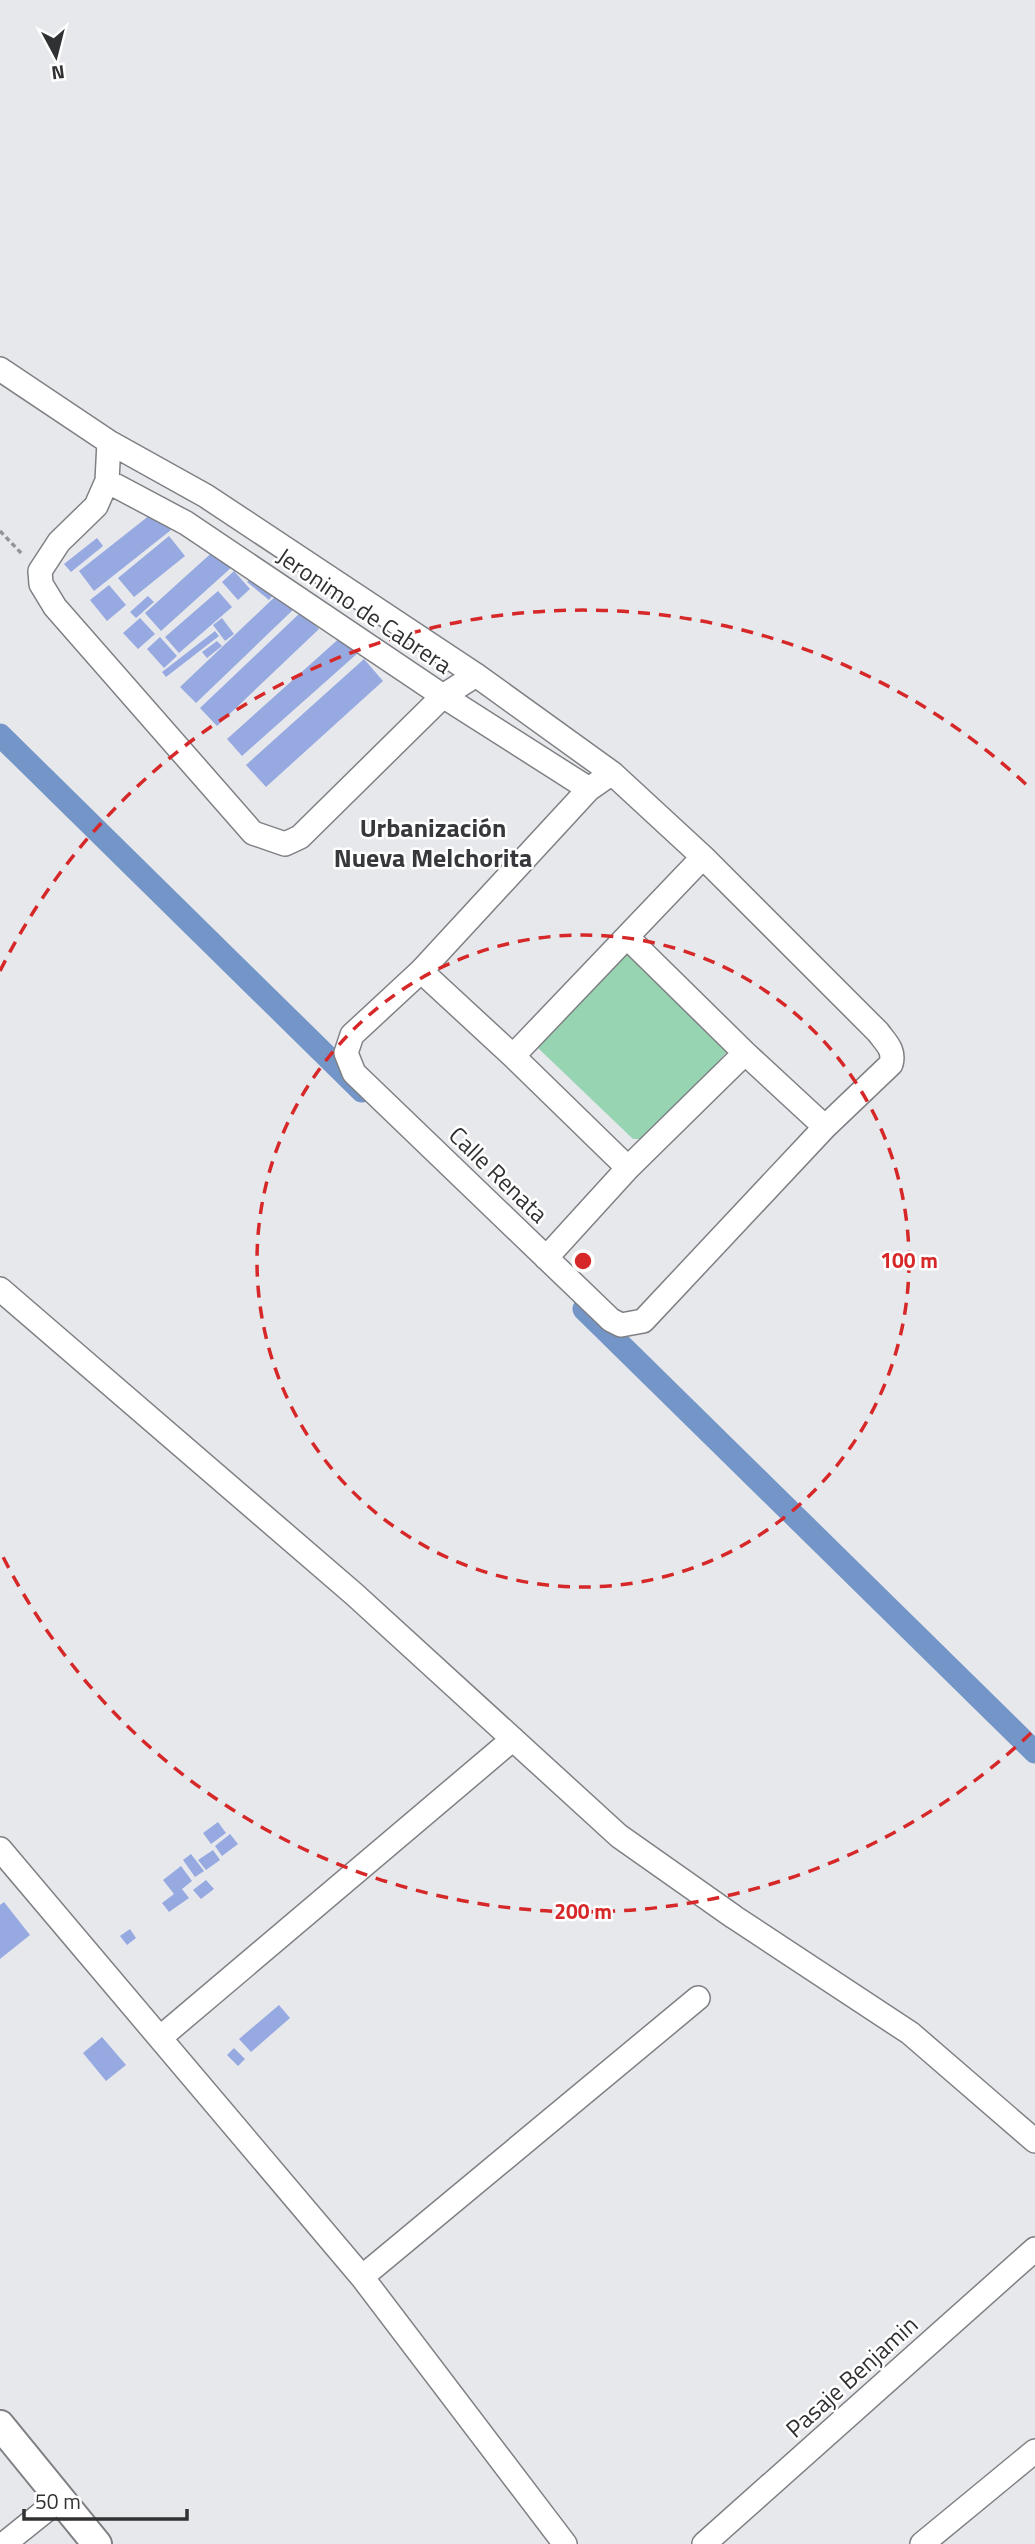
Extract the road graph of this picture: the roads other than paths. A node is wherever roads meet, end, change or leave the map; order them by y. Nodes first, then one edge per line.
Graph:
1 (0, 369) edge
2 (109, 442) junction
3 (107, 481) junction
4 (476, 676) junction
5 (443, 696) junction
6 (612, 774) junction
7 (589, 789) junction
8 (703, 857) junction
9 (627, 937) junction
10 (421, 971) junction
11 (745, 1053) junction
12 (513, 1056) junction
13 (825, 1127) junction
14 (628, 1168) junction
15 (546, 1258) junction
16 (0, 1289) edge
17 (513, 1739) junction
18 (0, 1849) edge
19 (698, 1998) dead end
20 (161, 2037) junction
21 (1035, 2141) edge
22 (1035, 2249) edge
23 (362, 2277) junction
24 (0, 2425) edge
25 (1035, 2451) edge
26 (60, 2499) junction
27 (4, 2544) edge
28 (97, 2544) edge
29 (565, 2544) edge
30 (704, 2544) edge
31 (922, 2544) edge

1 - 2 street
2 - 3 street
2 - 4 street
3 - 5 street, Jeronimo de Cabrera
3 - 5 street
4 - 5 street
4 - 6 street
5 - 7 street, Jeronimo de Cabrera
6 - 7 street
6 - 8 street
7 - 10 street
8 - 9 street
8 - 13 street
9 - 11 street
9 - 12 street
10 - 12 street
10 - 15 street, Calle Renata
11 - 13 street
11 - 14 street
12 - 14 street
13 - 15 street, Calle Renata
14 - 15 street
16 - 17 street
17 - 20 street
17 - 21 street
18 - 20 street
19 - 23 street
20 - 23 street
22 - 30 street, Pasaje Benjamin
23 - 29 street
24 - 26 street
25 - 31 street
26 - 27 street
26 - 28 street

